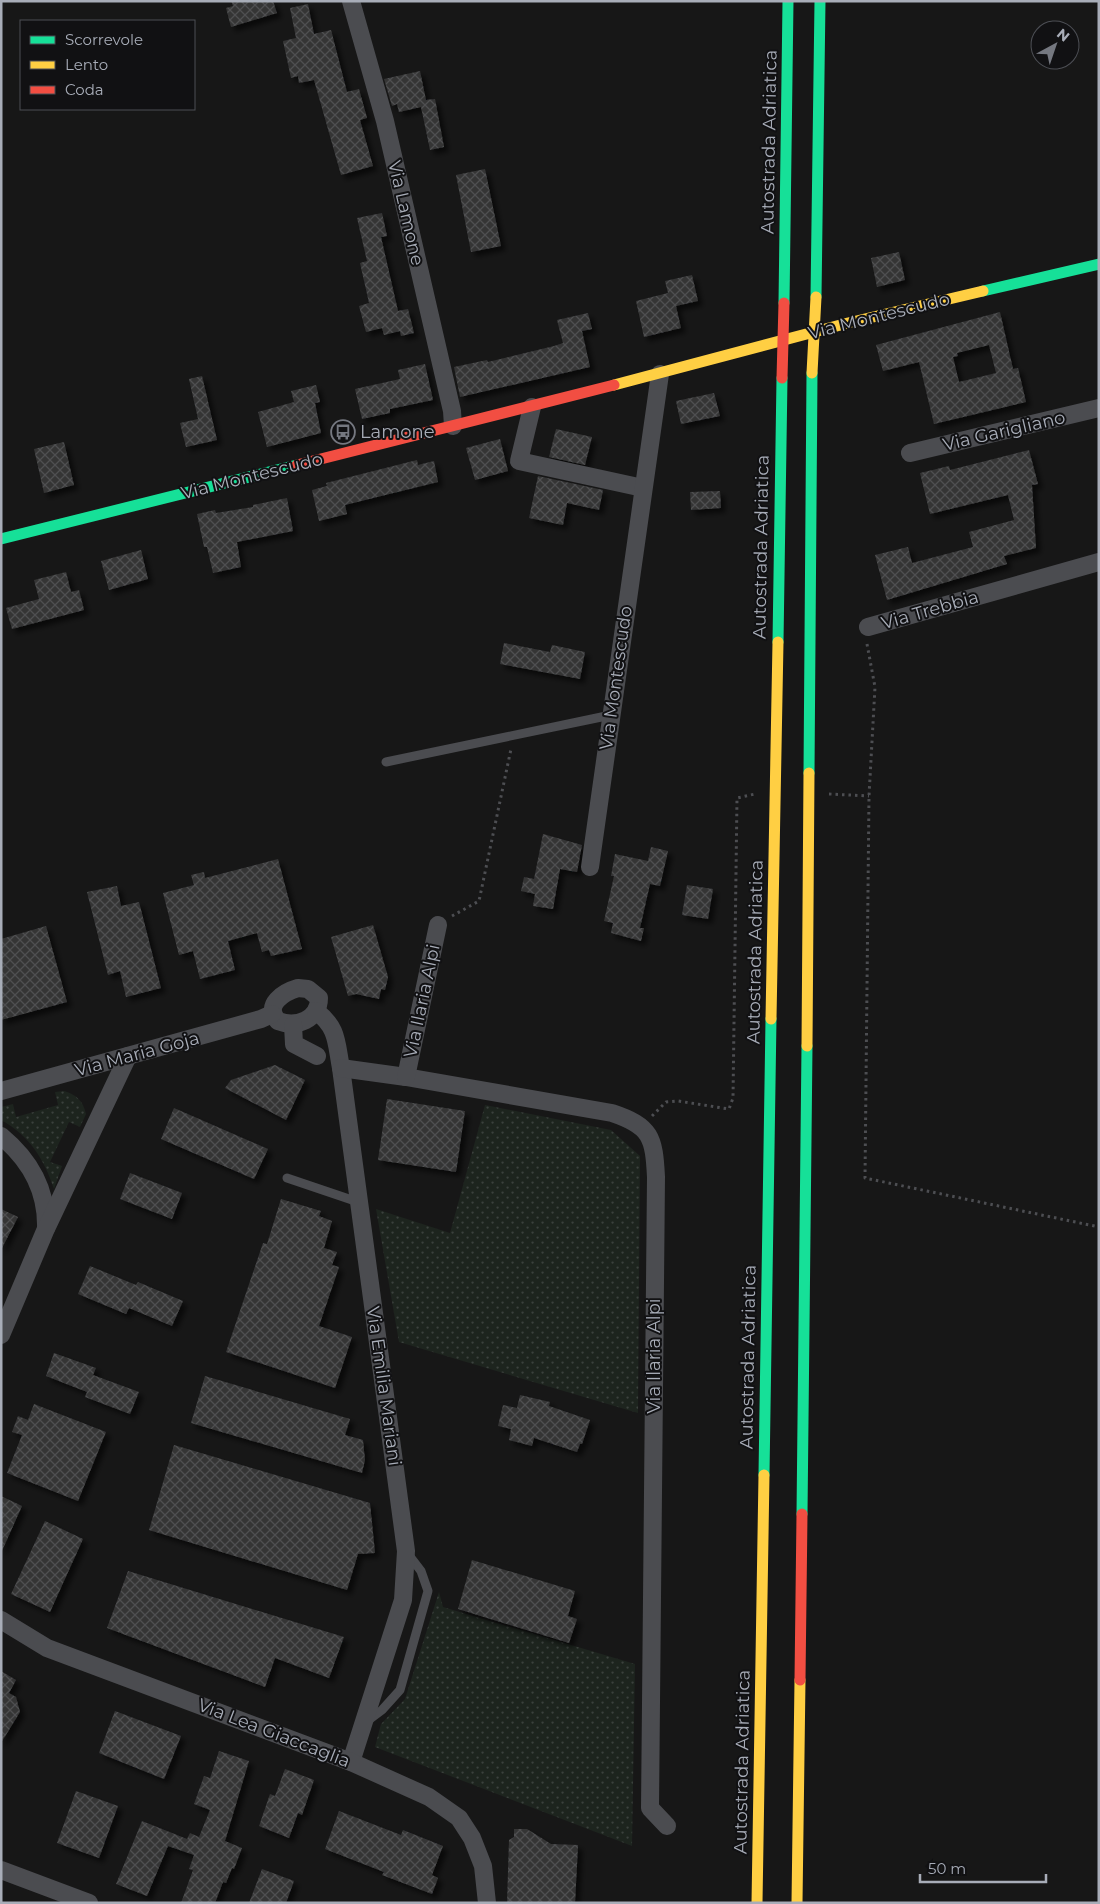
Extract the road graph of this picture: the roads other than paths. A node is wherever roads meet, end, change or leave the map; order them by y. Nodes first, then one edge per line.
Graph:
1 (351, 1) edge
2 (777, 1) edge
3 (788, 1) edge
4 (820, 1) edge
5 (786, 156) junction
6 (1099, 264) edge
7 (660, 374) junction
8 (532, 407) junction
9 (1099, 408) edge
10 (453, 426) junction
11 (910, 453) dead end
12 (643, 488) junction
13 (1, 539) edge
14 (1099, 562) edge
15 (868, 627) road end
16 (611, 715) junction
17 (386, 762) dead end
18 (590, 868) dead end
19 (438, 925) road end
20 (316, 1011) junction
21 (272, 1014) junction
22 (293, 1025) junction
23 (128, 1056) junction
24 (317, 1056) dead end
25 (341, 1068) junction
26 (406, 1077) junction
27 (1, 1091) edge
28 (1, 1136) edge
29 (287, 1178) dead end
30 (358, 1202) junction
31 (45, 1231) junction
32 (1, 1335) edge
33 (406, 1551) junction
34 (1, 1620) edge
35 (364, 1723) junction
36 (351, 1762) junction
37 (667, 1826) dead end
38 (1, 1870) edge
39 (88, 1903) edge
40 (487, 1903) edge
41 (757, 1903) edge
42 (797, 1903) edge

1 - 10 street, Via Lamone
2 - 5 main road
3 - 5 main road, Autostrada Adriatica
4 - 42 main road, bridge
5 - 41 main road, Autostrada Adriatica, bridge
6 - 7 main road, Via Montescudo
7 - 8 main road, Via Montescudo
7 - 12 street, Via Montescudo
8 - 10 main road, Via Montescudo
8 - 12 street
9 - 11 street, Via Garigliano
10 - 13 main road, Via Montescudo
12 - 16 street, Via Montescudo
14 - 15 street, Via Trebbia
16 - 17 lane
16 - 18 street, Via Montescudo
19 - 26 street, Via Ilaria Alpi
20 - 21 street
20 - 22 street
20 - 25 street, Via Emilia Mariani
21 - 22 street
21 - 23 street, Via Maria Goja
22 - 24 street
23 - 27 street, Via Maria Goja
23 - 31 street
25 - 26 street, Via Ilaria Alpi
25 - 30 street, Via Emilia Mariani
26 - 37 street, Via Ilaria Alpi
28 - 31 street
29 - 30 lane
30 - 33 street, Via Emilia Mariani
31 - 32 street
33 - 35 street, Via Emilia Mariani
33 - 35 lane
34 - 36 street, Via Lea Giaccaglia
35 - 36 street, Via Emilia Mariani
36 - 40 street, Via Lea Giaccaglia
38 - 39 street

